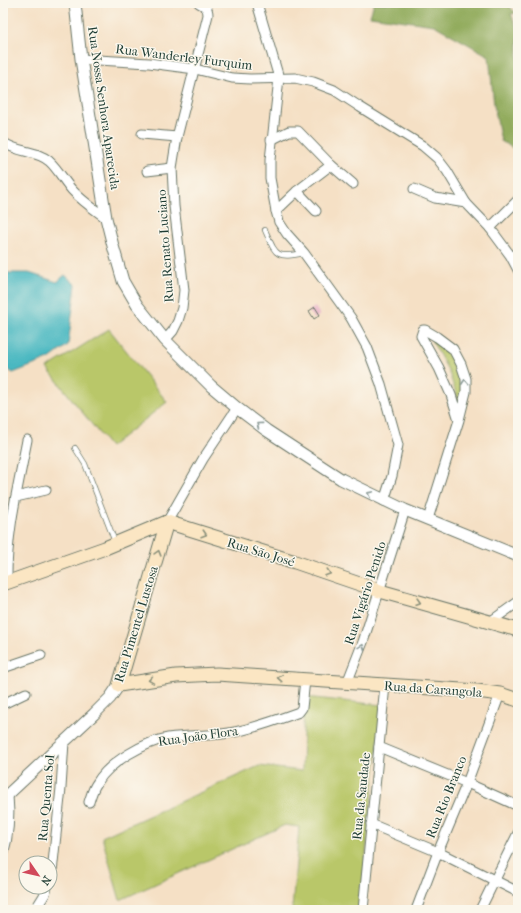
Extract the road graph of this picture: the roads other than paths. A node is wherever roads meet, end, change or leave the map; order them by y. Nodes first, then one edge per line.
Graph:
1 (75, 3) edge
2 (199, 3) edge
3 (257, 3) edge
4 (81, 59) junction
5 (195, 70) junction
6 (279, 78) junction
7 (142, 134) dead end
8 (177, 137) junction
9 (271, 140) junction
10 (3, 142) edge
11 (330, 165) junction
12 (172, 168) junction
13 (147, 171) dead end
14 (352, 184) dead end
15 (414, 189) dead end
16 (297, 191) junction
17 (518, 200) edge
18 (466, 203) junction
19 (276, 211) junction
20 (316, 211) dead end
21 (106, 218) junction
22 (490, 228) junction
23 (265, 230) dead end
24 (304, 253) junction
25 (518, 270) edge
26 (165, 340) junction
27 (237, 408) junction
28 (459, 420) junction
29 (27, 440) dead end
30 (75, 448) dead end
31 (46, 490) dead end
32 (16, 497) junction
33 (384, 501) junction
34 (405, 510) junction
35 (428, 519) junction
36 (167, 522) junction
37 (116, 543) junction
38 (518, 556) edge
39 (5, 583) edge
40 (380, 591) junction
41 (518, 602) edge
42 (490, 622) junction
43 (518, 630) edge
44 (41, 655) dead end
45 (3, 668) edge
46 (305, 680) junction
47 (347, 683) junction
48 (119, 685) junction
49 (385, 685) junction
50 (26, 693) dead end
51 (500, 694) junction
52 (518, 700) edge
53 (3, 704) edge
54 (64, 742) junction
55 (379, 747) junction
56 (468, 782) junction
57 (6, 797) edge
58 (88, 802) dead end
59 (518, 806) edge
60 (371, 824) junction
61 (518, 833) edge
62 (438, 852) junction
63 (3, 855) edge
64 (54, 855) edge
65 (496, 881) junction
66 (518, 892) edge
67 (44, 895) edge
68 (35, 910) edge
69 (363, 910) edge
70 (416, 910) edge
71 (480, 910) edge

1 - 4 street, Rua Nossa Senhora Aparecida
2 - 5 street, Rua Renato Luciano
3 - 6 street
4 - 5 street, Rua Wanderley Furquim
4 - 21 street, Rua Nossa Senhora Aparecida
5 - 6 street, Rua Wanderley Furquim
5 - 8 street, Rua Renato Luciano
6 - 9 street
6 - 18 street, Rua Wanderley Furquim
7 - 8 street
8 - 12 street, Rua Renato Luciano
9 - 11 street
9 - 19 street
10 - 21 street
11 - 14 street
11 - 16 street
12 - 13 street, Rua Renato Luciano
12 - 26 street, Rua Renato Luciano
15 - 18 street
16 - 19 street
16 - 20 street
17 - 22 street
18 - 22 street, Rua Wanderley Furquim
19 - 24 street
21 - 26 street, Rua Nossa Senhora Aparecida
22 - 25 street, Rua Wanderley Furquim
23 - 24 lane
24 - 33 street
26 - 27 street, Rua Nossa Senhora Aparecida
33 -> 27 street, Rua Nossa Senhora Aparecida
27 - 36 street
28 -> 28 street
28 - 35 street
29 - 32 street
30 - 37 lane
31 - 32 street
32 - 39 street
33 - 34 street, Rua Nossa Senhora Aparecida
34 - 35 street, Rua Nossa Senhora Aparecida
34 - 40 street, Rua Vigário Penido
35 - 38 street, Rua Nossa Senhora Aparecida
36 - 37 main road
36 -> 40 main road, Rua São José
48 -> 36 main road, Rua Pimentel Lustosa
37 - 39 main road
40 -> 42 main road, Rua São José
47 -> 40 street, Rua Vigário Penido
41 - 42 street
42 - 43 main road, Rua São José
44 - 45 street
46 - 47 main road
46 -> 48 main road
46 - 58 street, Rua João Flora
47 - 49 main road, Rua da Carangola
48 - 54 street, Rua Pimentel Lustosa
49 - 51 main road, Rua da Carangola
49 - 55 street, Rua da Saudade
50 - 53 street
51 - 52 main road, Rua da Carangola
51 - 56 street, Rua Rio Branco
54 - 57 street, Rua Pimentel Lustosa
54 - 64 street, Rua Quenta Sol
55 - 56 street
55 - 60 street, Rua da Saudade
56 - 59 street
56 - 62 street, Rua Rio Branco
57 - 63 street
60 - 62 street
60 - 69 street, Rua da Saudade
61 - 65 street
62 - 65 street
62 - 70 street, Rua Rio Branco
65 - 66 street
65 - 71 street
67 - 68 street

